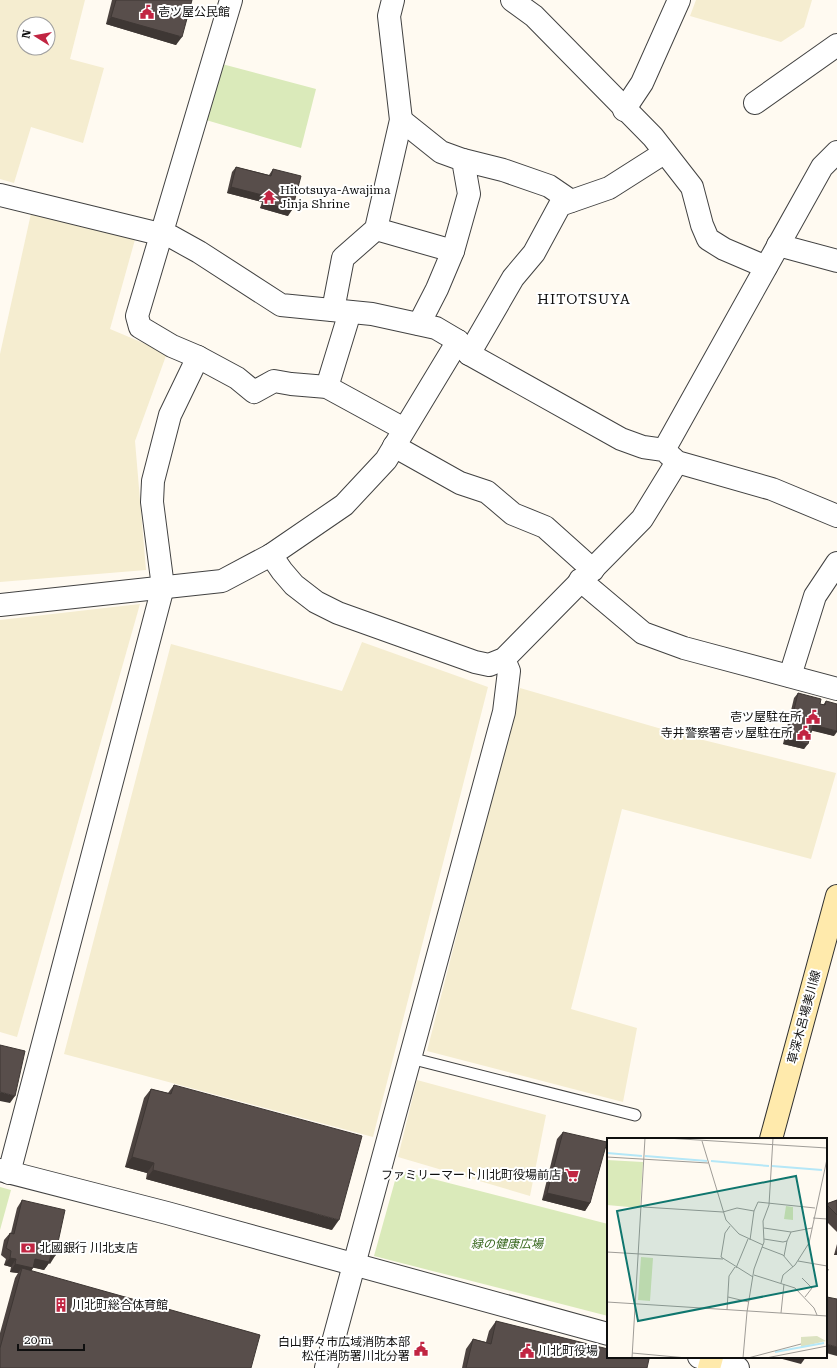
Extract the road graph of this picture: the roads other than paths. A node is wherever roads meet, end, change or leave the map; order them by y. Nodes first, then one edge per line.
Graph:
1 (231, 0) edge
2 (393, 0) edge
3 (512, 0) edge
4 (679, 0) edge
5 (837, 45) edge
6 (755, 103) dead end
7 (624, 110) junction
8 (401, 120) junction
9 (837, 152) edge
10 (664, 153) junction
11 (463, 160) junction
12 (0, 195) edge
13 (571, 201) junction
14 (376, 229) junction
15 (161, 234) junction
16 (778, 245) junction
17 (453, 251) junction
18 (837, 260) edge
19 (766, 267) junction
20 (342, 311) junction
21 (418, 324) junction
22 (464, 348) junction
23 (198, 357) junction
24 (328, 387) junction
25 (400, 438) junction
26 (671, 456) junction
27 (837, 516) edge
28 (271, 555) junction
29 (837, 563) edge
30 (586, 575) junction
31 (164, 587) junction
32 (0, 605) edge
33 (504, 659) junction
34 (790, 676) junction
35 (837, 689) edge
36 (837, 896) edge
37 (410, 1058) junction
38 (635, 1115) dead end
39 (771, 1138) edge
40 (4, 1172) edge
41 (355, 1265) junction
42 (607, 1334) edge
43 (708, 1360) edge
44 (326, 1368) edge
45 (738, 1368) edge

1 - 15 street
2 - 8 street
3 - 7 street
4 - 7 street
5 - 6 street
7 - 10 street
8 - 11 street
8 - 14 street
9 - 16 street
10 - 13 street
10 - 19 street
11 - 13 street
11 - 17 street
12 - 15 street
13 - 22 street
14 - 17 street
14 - 20 street
15 - 20 street
15 - 23 street
16 - 18 street
16 - 19 street
17 - 21 street
19 - 26 street
20 - 21 street
20 - 24 street
21 - 22 street
22 - 25 street
22 - 26 street
23 - 24 street
23 - 31 street
24 - 25 street
25 - 28 street
25 - 30 street
26 - 27 street
26 - 30 street
28 - 31 street
28 - 33 street
29 - 34 street
30 - 33 street
30 - 34 street
31 - 32 street
31 - 40 street
33 - 37 street
34 - 35 street
36 - 39 main road, 草深木呂場美川線
37 - 38 lane
37 - 41 street
40 - 41 street
41 - 42 street
41 - 44 street
43 - 45 street

